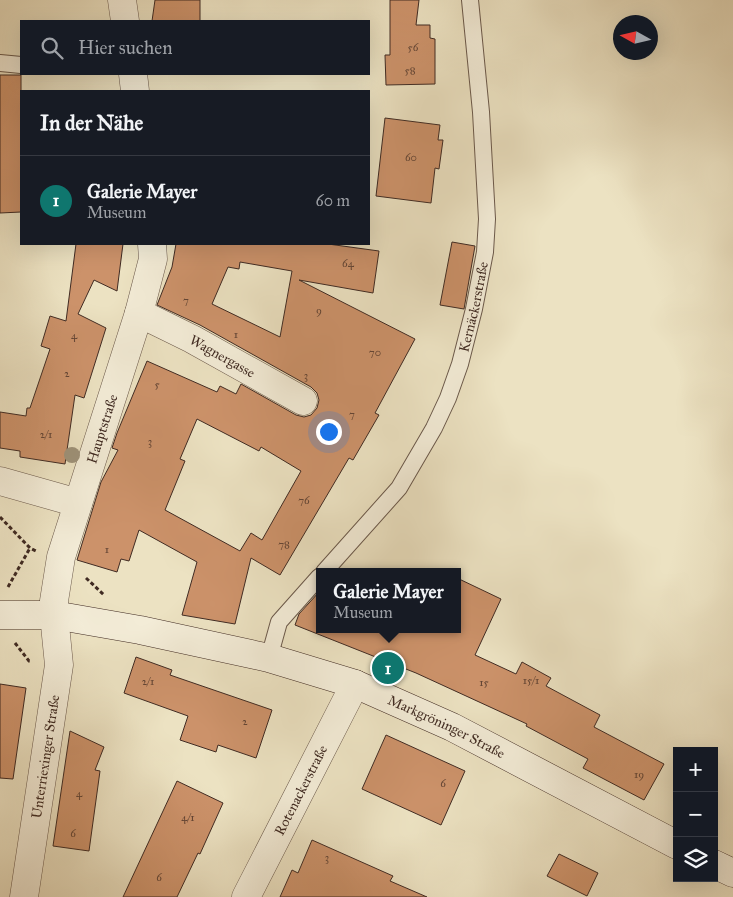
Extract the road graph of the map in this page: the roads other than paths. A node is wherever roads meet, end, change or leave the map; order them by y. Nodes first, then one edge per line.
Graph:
1 (122, 0) edge
2 (470, 0) edge
3 (125, 20) edge
4 (0, 63) edge
5 (20, 65) edge
6 (133, 75) edge
7 (135, 90) edge
8 (152, 245) edge
9 (140, 313) junction
10 (303, 401) dead end
11 (0, 481) edge
12 (78, 503) junction
13 (328, 568) edge
14 (316, 580) edge
15 (3, 603) edge
16 (54, 615) junction
17 (269, 658) junction
18 (355, 684) junction
19 (673, 843) edge
20 (718, 866) edge
21 (733, 873) edge
22 (24, 897) edge
23 (246, 897) edge

1 - 3 street
2 - 13 lane, Kernäckerstraße
4 - 5 lane
6 - 7 street
8 - 9 street, Hauptstraße
9 - 10 street, Wagnergasse
9 - 12 street, Hauptstraße
11 - 12 street
12 - 16 street, Hauptstraße
14 - 17 lane
15 - 16 street, Markgröninger Straße
16 - 17 street, Markgröninger Straße
16 - 22 street, Unterriexinger Straße
17 - 18 street, Markgröninger Straße
18 - 19 street, Markgröninger Straße
18 - 23 street, Rotenackerstraße
20 - 21 street

